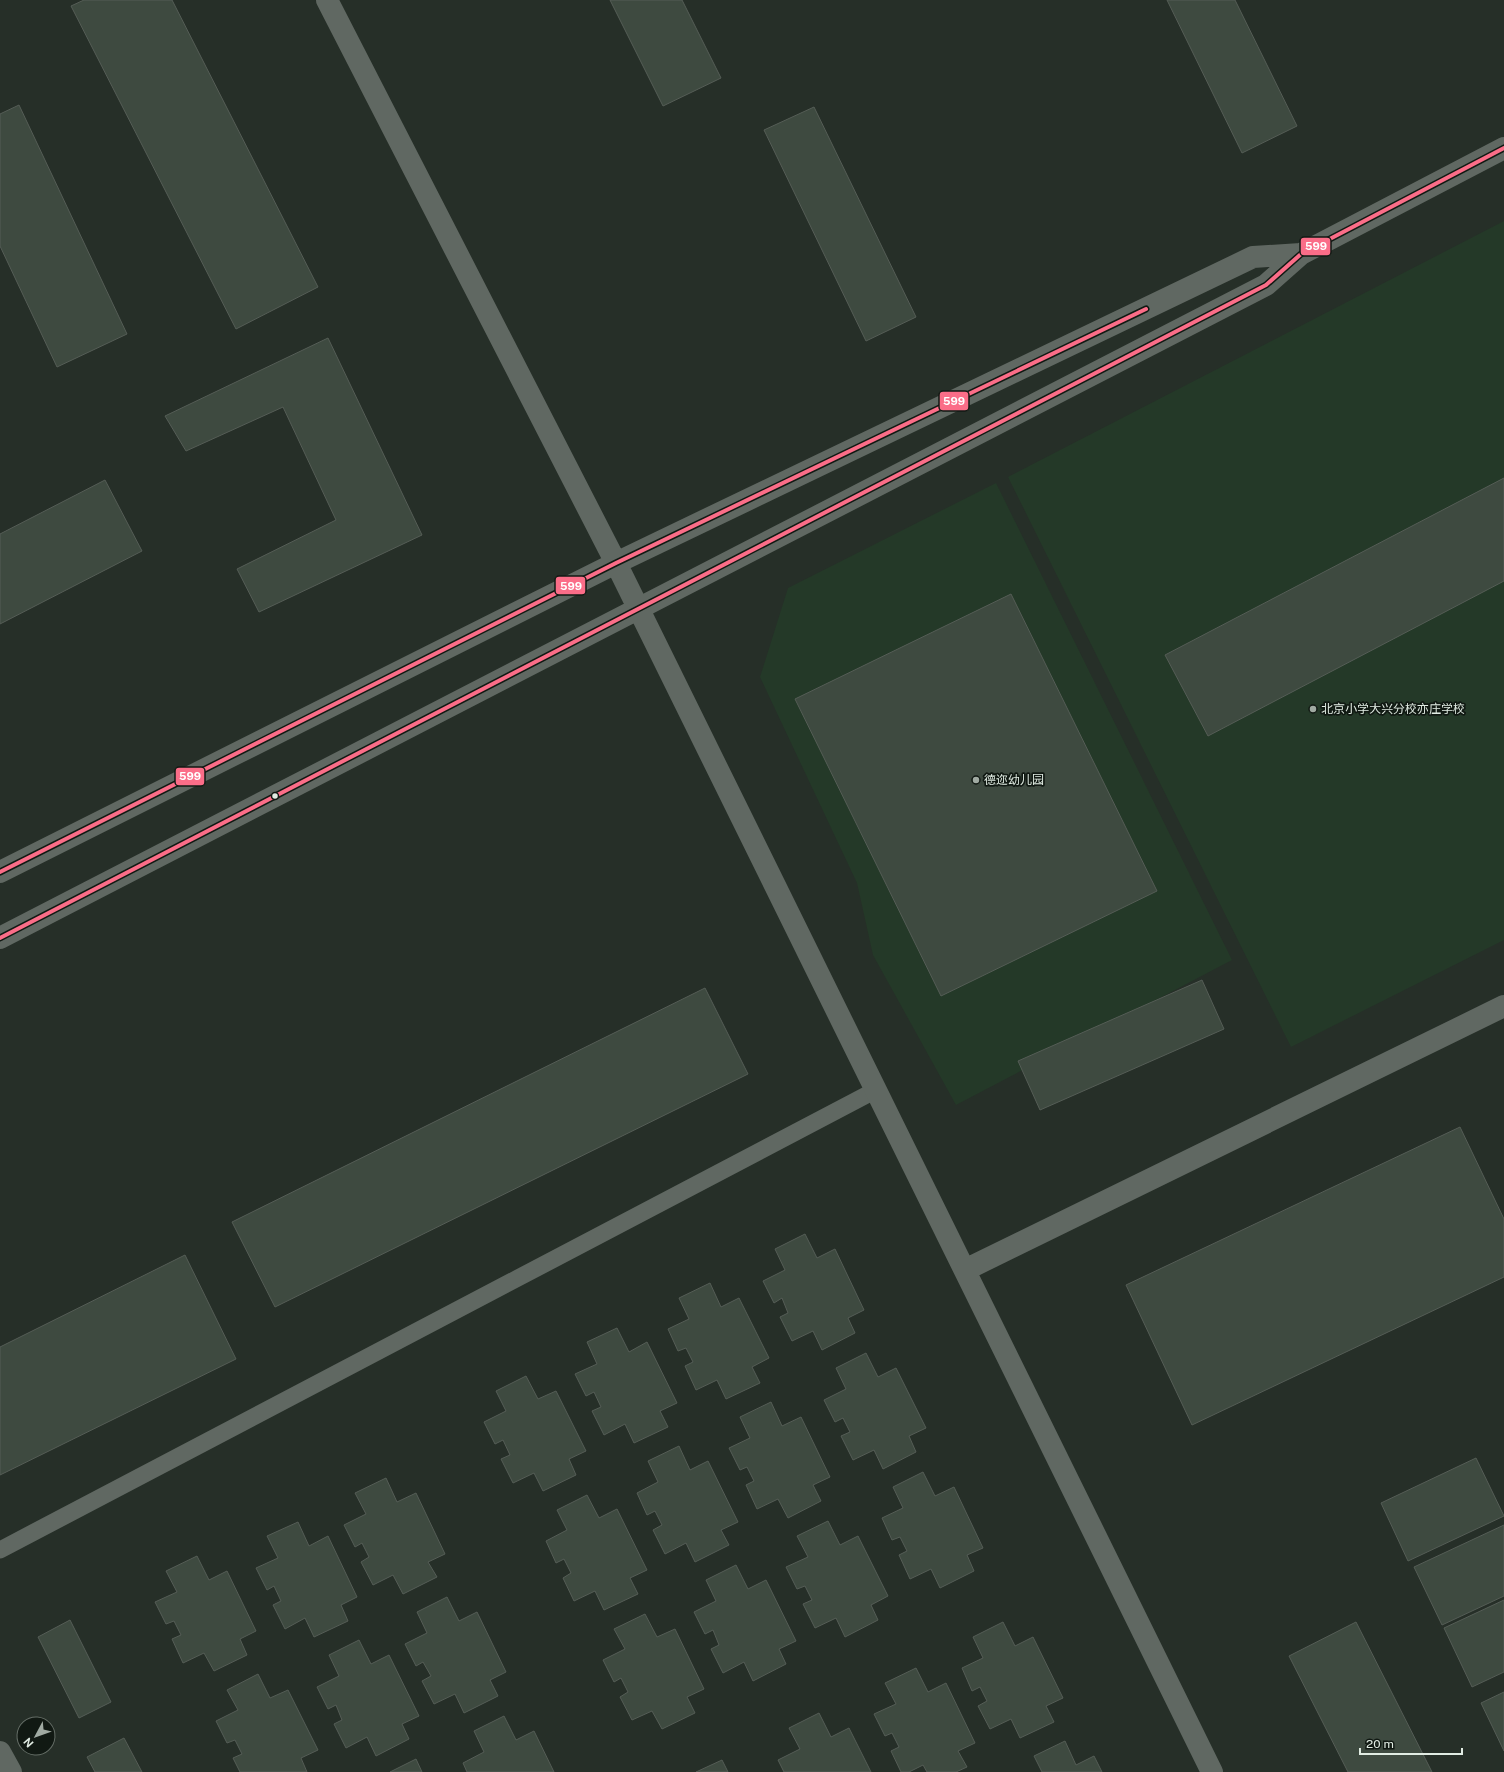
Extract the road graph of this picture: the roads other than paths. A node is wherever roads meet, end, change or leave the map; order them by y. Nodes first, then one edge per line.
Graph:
1 (327, 0) edge
2 (1504, 148) edge
3 (1302, 254) junction
4 (616, 563) junction
5 (638, 608) junction
6 (0, 872) edge
7 (0, 938) edge
8 (1504, 1006) edge
9 (876, 1090) junction
10 (965, 1270) junction
11 (0, 1550) edge
12 (0, 1752) edge
13 (11, 1772) edge
14 (1212, 1772) edge

1 - 4 street
2 - 3 street
3 - 4 street
3 - 5 street
4 - 5 street
4 - 6 street
5 - 7 street
5 - 9 street
8 - 10 street
9 - 10 street
9 - 11 lane
10 - 14 street
12 - 13 street

